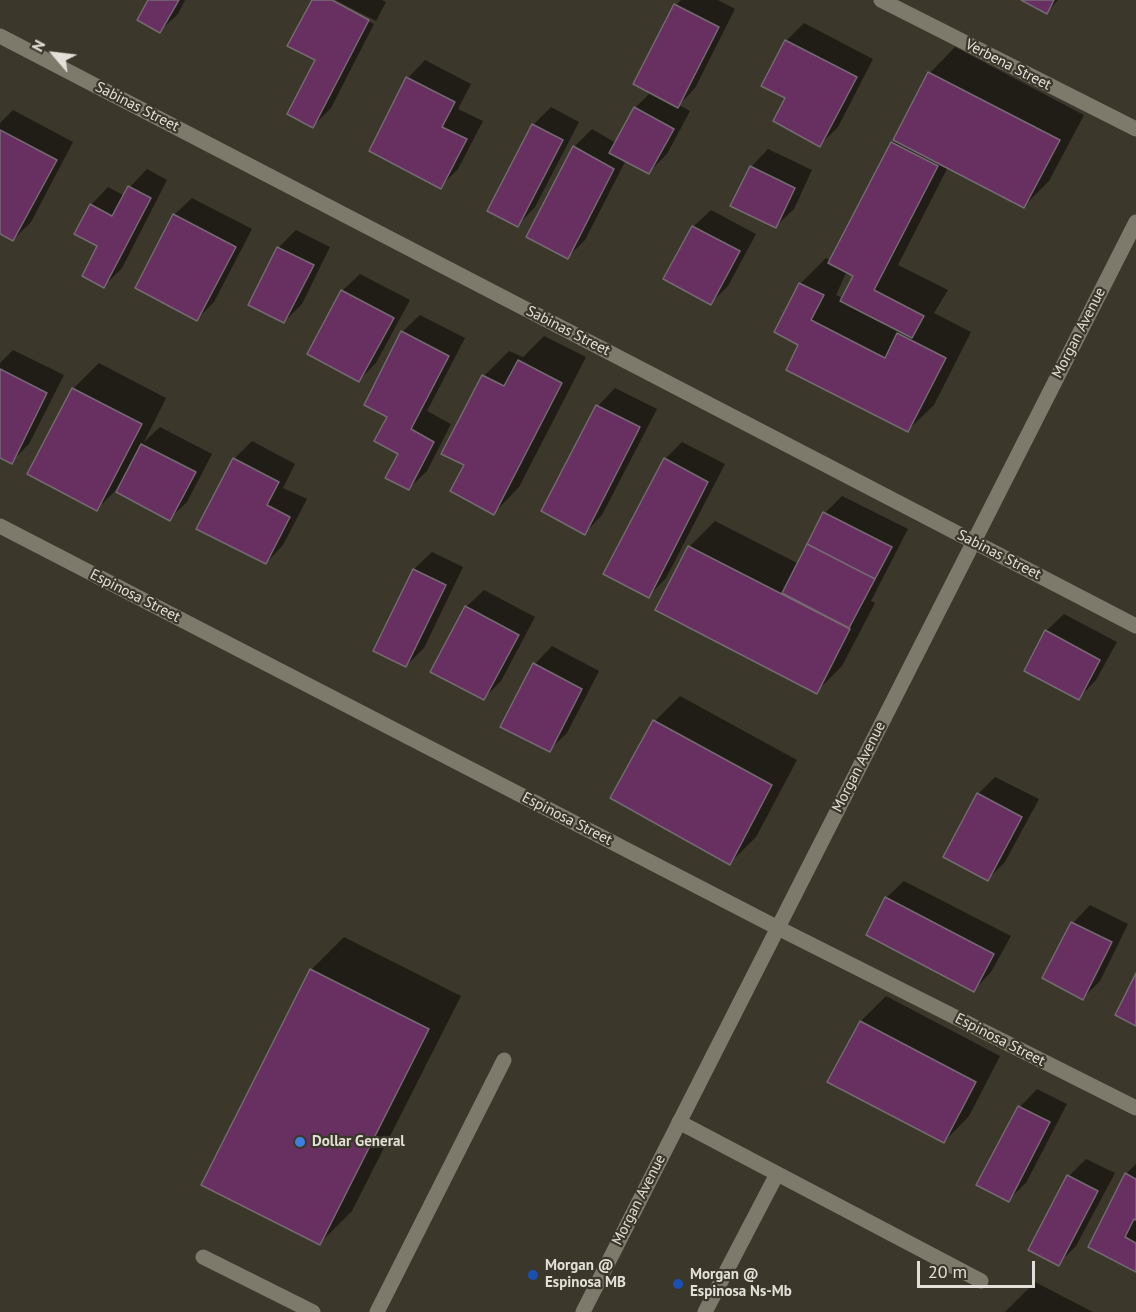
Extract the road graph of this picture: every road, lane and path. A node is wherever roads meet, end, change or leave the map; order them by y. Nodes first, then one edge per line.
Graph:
1 (881, 0) edge
2 (0, 36) edge
3 (1136, 129) edge
4 (1136, 222) edge
5 (0, 526) edge
6 (973, 542) junction
7 (1136, 626) edge
8 (778, 927) junction
9 (504, 1060) dead end
10 (1136, 1108) edge
11 (679, 1122) junction
12 (777, 1174) junction
13 (202, 1257) dead end
14 (981, 1281) dead end
15 (312, 1312) edge
16 (377, 1312) edge
17 (583, 1312) edge
18 (705, 1312) edge

1 - 3 street, Verbena Street
2 - 6 street, Sabinas Street
4 - 6 street, Morgan Avenue
5 - 8 street, Espinosa Street
6 - 7 street, Sabinas Street
6 - 8 street, Morgan Avenue
8 - 10 street, Espinosa Street
8 - 11 street, Morgan Avenue
9 - 16 street
11 - 12 street
11 - 17 street, Morgan Avenue
12 - 14 street
12 - 18 street
13 - 15 street

